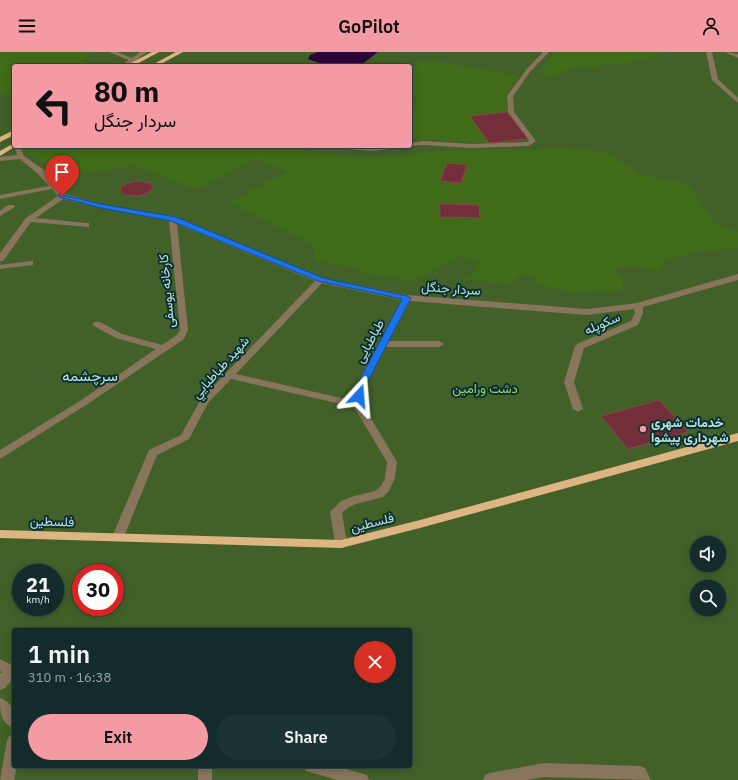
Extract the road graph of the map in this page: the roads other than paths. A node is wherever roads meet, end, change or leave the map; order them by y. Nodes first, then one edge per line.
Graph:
1 (112, 52) edge
2 (144, 52) edge
3 (156, 52) edge
4 (180, 52) edge
5 (546, 52) edge
6 (709, 52) edge
7 (729, 52) edge
8 (738, 56) edge
9 (132, 60) junction
10 (127, 64) edge
11 (132, 64) edge
12 (159, 64) edge
13 (738, 101) edge
14 (12, 133) edge
15 (0, 140) edge
16 (412, 145) edge
17 (12, 146) edge
18 (18, 148) edge
19 (360, 148) edge
20 (381, 148) edge
21 (0, 154) edge
22 (21, 157) junction
23 (0, 159) edge
24 (52, 187) junction
25 (62, 196) junction
26 (0, 197) edge
27 (11, 207) dead end
28 (0, 214) edge
29 (173, 219) junction
30 (29, 220) junction
31 (86, 225) dead end
32 (0, 259) edge
33 (30, 263) dead end
34 (0, 268) edge
35 (738, 277) edge
36 (320, 280) junction
37 (407, 298) junction
38 (638, 306) junction
39 (97, 324) dead end
40 (383, 344) junction
41 (439, 344) dead end
42 (163, 348) junction
43 (228, 375) junction
44 (358, 405) junction
45 (578, 409) dead end
46 (738, 437) edge
47 (0, 455) edge
48 (0, 534) edge
49 (118, 537) junction
50 (341, 544) junction
51 (8, 669) edge
52 (0, 684) edge
53 (0, 704) edge
54 (12, 719) edge
55 (12, 752) edge
56 (205, 768) edge
57 (318, 768) edge
58 (642, 777) edge
59 (7, 780) edge
60 (204, 780) edge
61 (362, 780) edge
62 (490, 780) edge

1 - 9 street
2 - 9 street
3 - 11 main road
4 - 12 main road
5 - 16 street
6 - 13 street
7 - 8 street
9 - 10 street
14 - 15 main road
17 - 21 main road
18 - 22 street
19 - 20 street
22 - 23 street
22 - 24 street, سردار جنگل
24 - 25 street, سردار جنگل
24 - 26 street
25 - 29 street, سردار جنگل
25 - 30 street
27 - 28 street
29 - 36 street, سردار جنگل
29 - 42 street, کارخانه یوسفی
30 - 31 street
30 - 32 street
33 - 34 street
35 - 38 street, سردار جنگل
36 - 37 street, سردار جنگل
36 - 43 street, شهيد طباطبايي
37 - 38 street, سردار جنگل
37 - 40 street, طباطبایی
38 - 45 street, سکوپله
39 - 42 street
40 - 41 street
40 - 44 street, طباطبایی
42 - 47 street, کارخانه یوسفی
43 - 44 street
43 - 49 street, شهيد طباطبايي
44 - 50 street
46 - 50 main road, فلسطین
48 - 49 main road, فلسطین
49 - 50 main road, فلسطین
51 - 52 street
53 - 54 street
55 - 59 street
56 - 60 street
57 - 61 street
58 - 62 street

